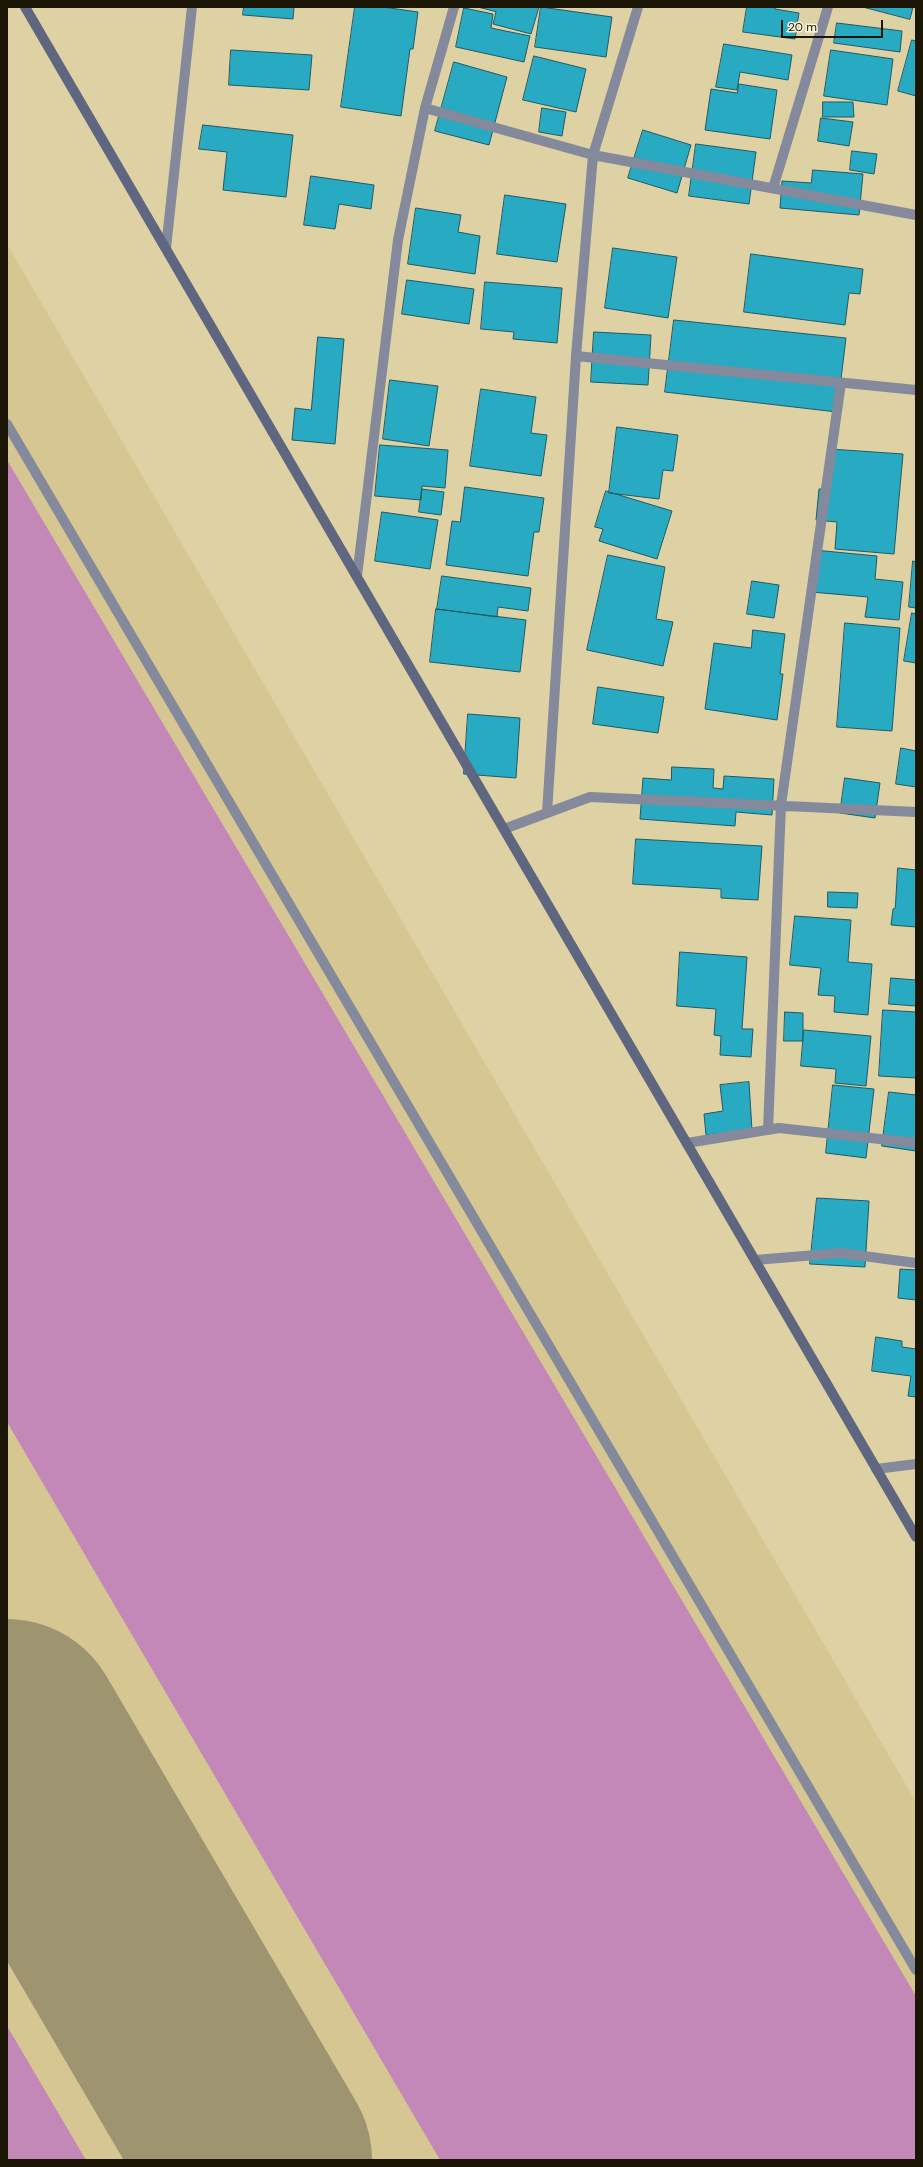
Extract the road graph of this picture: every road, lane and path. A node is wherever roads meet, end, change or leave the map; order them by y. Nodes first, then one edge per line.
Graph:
1 (25, 7) edge
2 (192, 7) edge
3 (454, 7) edge
4 (638, 7) edge
5 (828, 7) edge
6 (425, 108) junction
7 (593, 154) junction
8 (773, 188) junction
9 (916, 214) edge
10 (166, 248) junction
11 (576, 356) junction
12 (841, 383) junction
13 (916, 390) edge
14 (7, 424) edge
15 (357, 576) junction
16 (781, 805) junction
17 (916, 812) edge
18 (547, 813) junction
19 (504, 829) junction
20 (768, 1130) junction
21 (687, 1143) junction
22 (916, 1143) edge
23 (755, 1260) junction
24 (916, 1263) edge
25 (916, 1464) edge
26 (876, 1469) junction
27 (916, 1537) edge
28 (916, 1970) edge

1 - 10 main road
2 - 10 street
3 - 6 street
4 - 7 street
5 - 8 street
6 - 7 street
6 - 15 street
7 - 8 street
7 - 11 street
8 - 9 street
10 - 15 main road
11 - 12 street
11 - 18 street
12 - 13 street
12 - 16 street
14 - 28 street
15 - 19 main road
16 - 17 street
16 - 18 street
16 - 20 street
18 - 19 street
19 - 21 main road
20 - 21 street
20 - 22 street
21 - 23 main road
23 - 24 street
23 - 26 main road
25 - 26 street
26 - 27 main road

